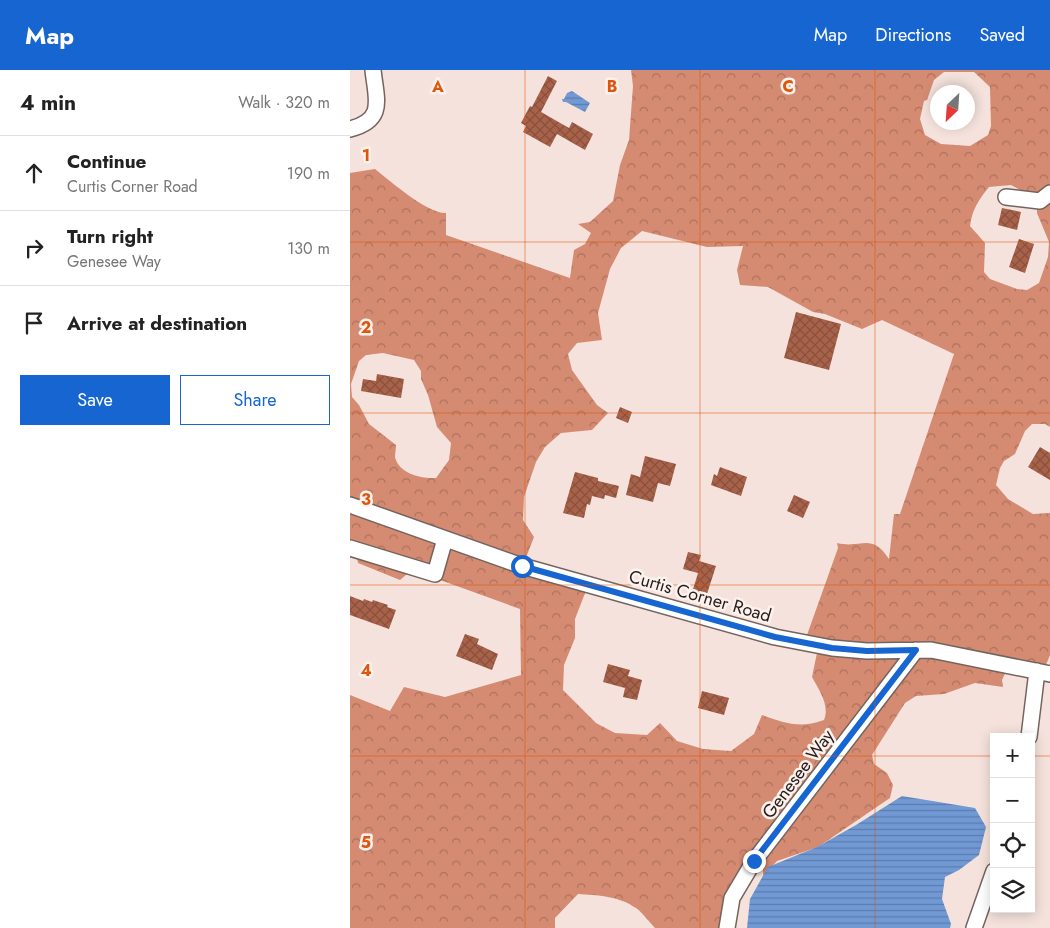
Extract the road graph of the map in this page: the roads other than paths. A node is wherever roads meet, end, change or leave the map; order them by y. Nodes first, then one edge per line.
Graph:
1 (373, 70) edge
2 (350, 129) edge
3 (1050, 193) edge
4 (1006, 197) dead end
5 (350, 505) edge
6 (445, 539) junction
7 (350, 548) edge
8 (916, 650) junction
9 (1047, 672) edge
10 (1030, 733) edge
11 (990, 882) edge
12 (728, 928) edge
13 (974, 928) edge

1 - 2 street
3 - 4 street
5 - 6 street, Curtis Corner Road
6 - 7 street
6 - 8 street, Curtis Corner Road
8 - 9 street, Curtis Corner Road
8 - 12 street, Genesee Way
9 - 10 street
11 - 13 street

